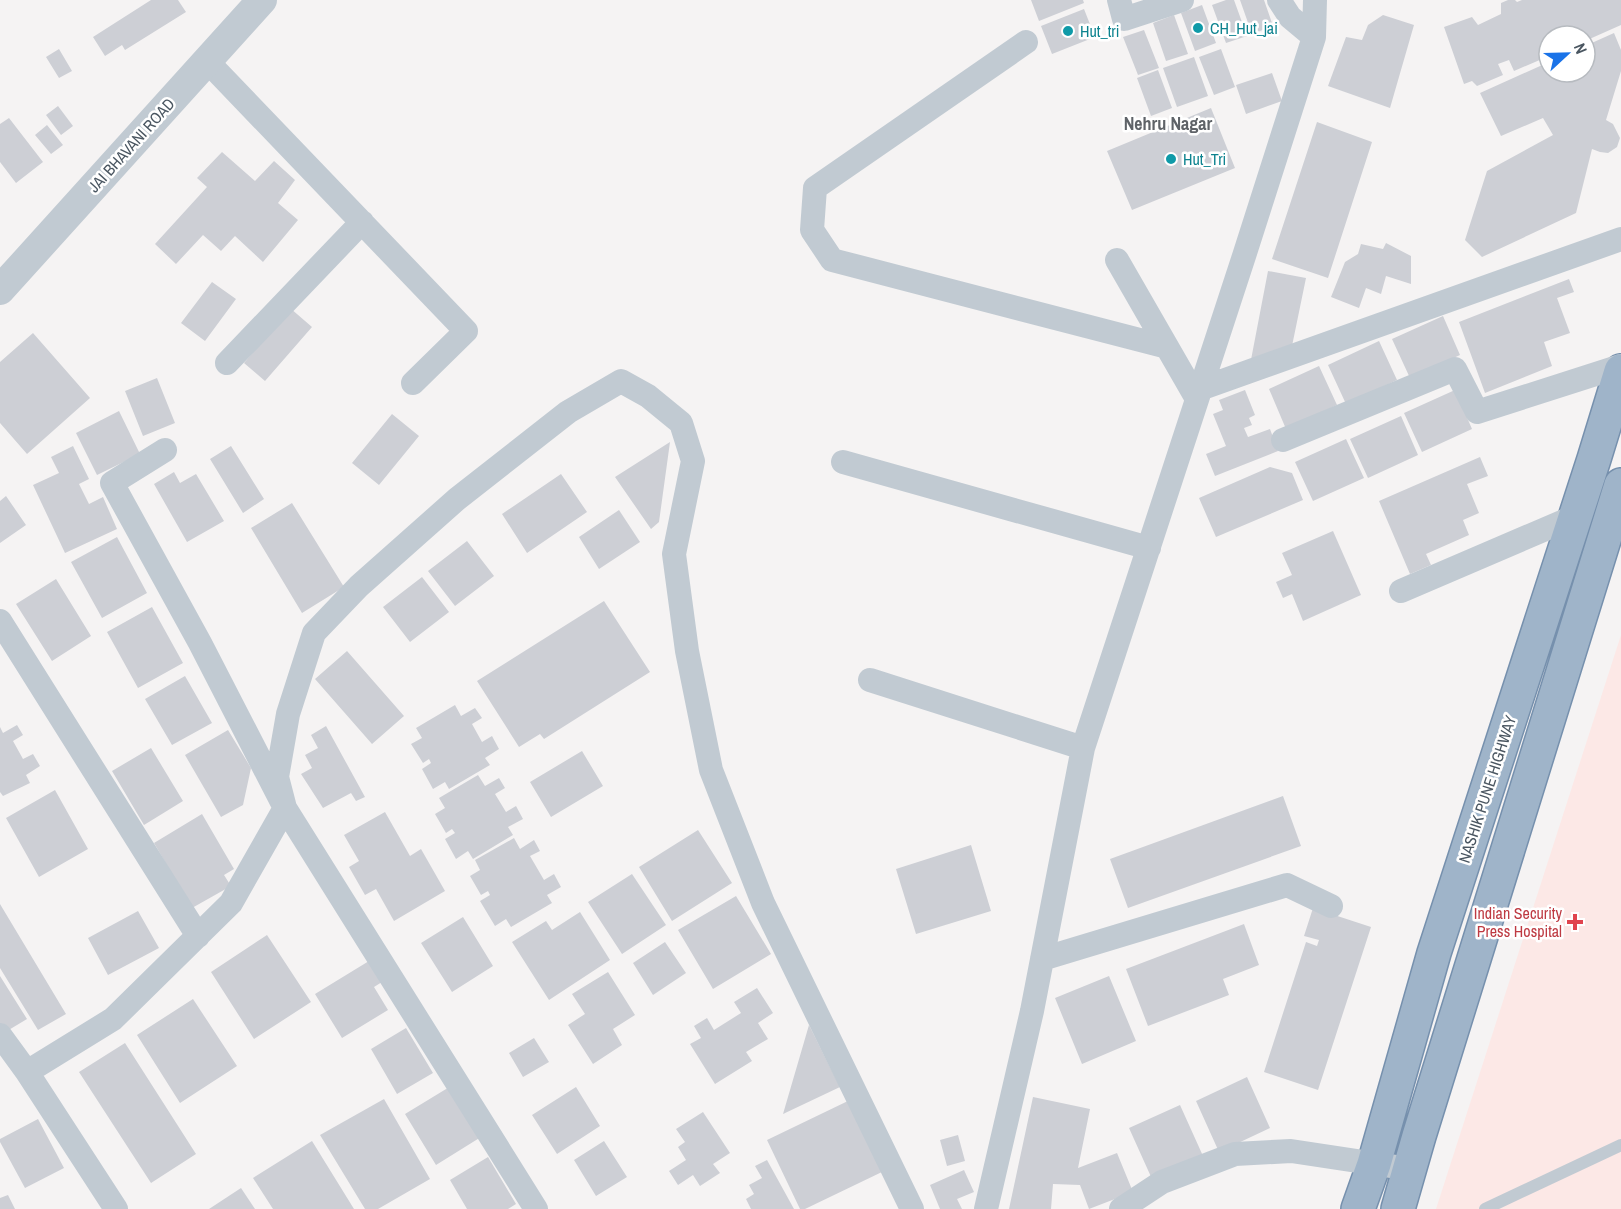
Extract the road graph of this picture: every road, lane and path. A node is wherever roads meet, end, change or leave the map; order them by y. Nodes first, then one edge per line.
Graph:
1 (262, 0) edge
2 (1119, 0) edge
3 (1182, 0) edge
4 (1280, 0) edge
5 (1315, 0) edge
6 (1314, 37) junction
7 (1026, 42) dead end
8 (207, 61) junction
9 (362, 222) junction
10 (1621, 239) edge
11 (1117, 260) dead end
12 (0, 291) edge
13 (1167, 347) junction
14 (227, 363) dead end
15 (1621, 366) edge
16 (1621, 371) edge
17 (413, 383) dead end
18 (1199, 394) junction
19 (1283, 440) dead end
20 (165, 450) dead end
21 (843, 462) dead end
22 (1621, 485) edge
23 (1576, 516) junction
24 (1149, 548) junction
25 (1401, 591) dead end
26 (0, 621) edge
27 (870, 680) dead end
28 (1083, 748) junction
29 (285, 808) junction
30 (1331, 906) dead end
31 (198, 936) junction
32 (1042, 959) junction
33 (0, 1035) edge
34 (27, 1072) junction
35 (1621, 1145) edge
36 (1374, 1164) junction
37 (1410, 1169) junction
38 (1363, 1208) edge
39 (116, 1209) edge
40 (536, 1209) edge
41 (912, 1209) edge
42 (986, 1209) edge
43 (1121, 1209) edge
44 (1398, 1209) edge
45 (1485, 1209) edge

1 - 8 street, JAI BHAVANI ROAD
2 - 3 street
4 - 6 street
5 - 6 street
6 - 18 street
7 - 13 street
8 - 9 street
8 - 12 street, JAI BHAVANI ROAD
9 - 14 street
9 - 17 street
10 - 18 street
11 - 13 street
13 - 18 street
15 - 19 street
16 - 23 highway, NASHIK PUNE HIGHWAY
18 - 24 street
20 - 29 street
21 - 24 street
22 - 37 highway
23 - 25 street
23 - 36 highway, NASHIK PUNE HIGHWAY
24 - 28 street
26 - 31 street
27 - 28 street
28 - 32 street
29 - 31 street
29 - 40 street
29 - 41 street
30 - 32 street
31 - 34 street
32 - 42 street
33 - 34 street
34 - 39 street
35 - 45 lane
36 - 37 street
36 - 38 highway, NASHIK PUNE HIGHWAY
36 - 43 street
37 - 44 highway

